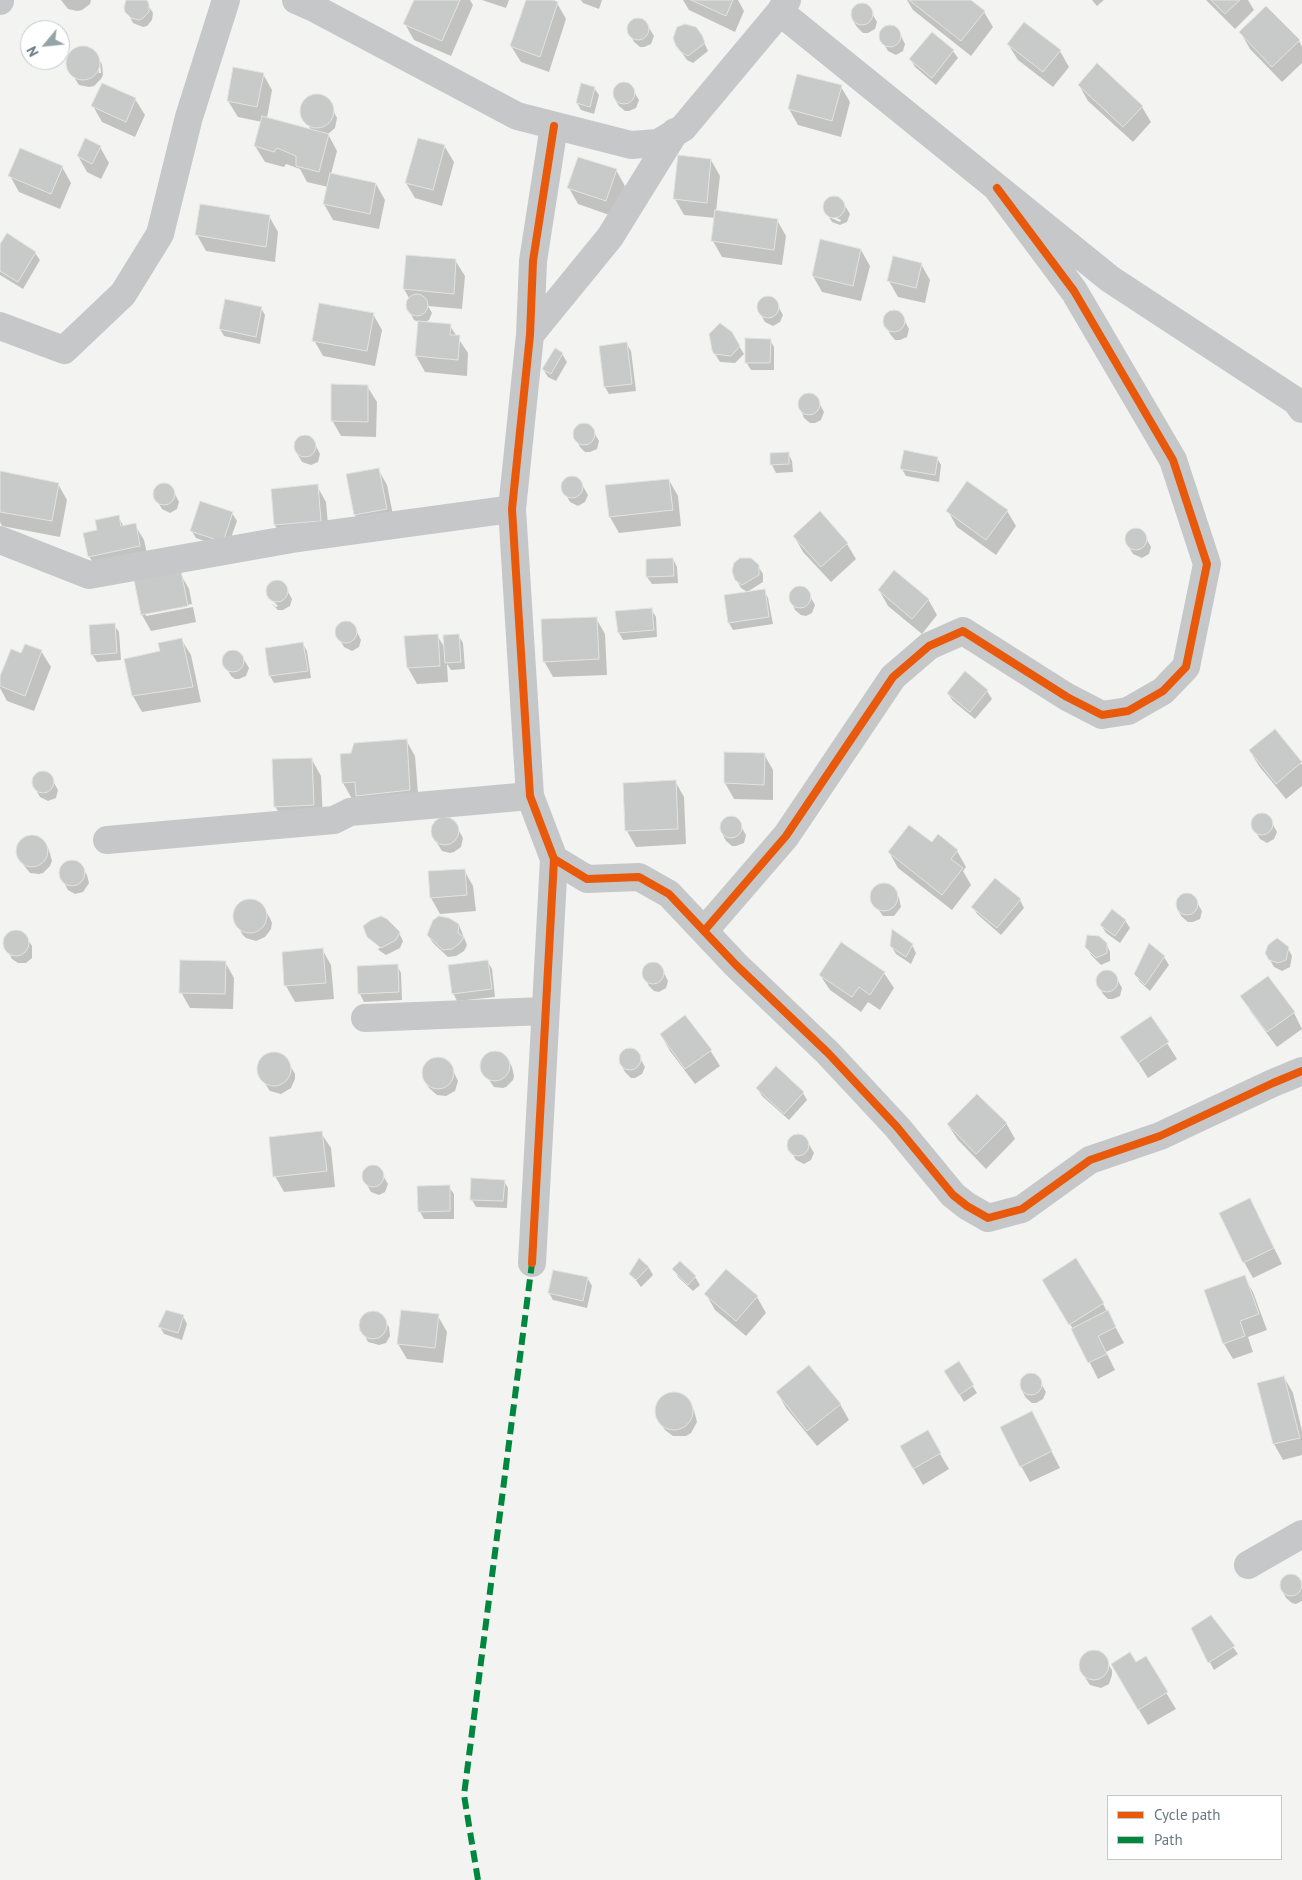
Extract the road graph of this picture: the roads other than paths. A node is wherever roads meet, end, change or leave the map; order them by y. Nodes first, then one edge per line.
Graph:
1 (226, 0) edge
2 (296, 0) edge
3 (784, 6) edge
4 (554, 126) junction
5 (675, 132) junction
6 (997, 188) junction
7 (0, 326) edge
8 (530, 335) junction
9 (1302, 409) edge
10 (512, 509) junction
11 (0, 540) edge
12 (530, 796) junction
13 (107, 840) dead end
14 (554, 859) junction
15 (704, 931) junction
16 (544, 1011) junction
17 (365, 1018) dead end
18 (1302, 1071) edge
19 (532, 1263) dead end
20 (1302, 1534) edge
21 (1248, 1565) dead end

1 - 7 street
2 - 4 street
3 - 5 street
3 - 6 street
4 - 5 street
4 - 8 street
5 - 8 street
6 - 9 street
6 - 15 street
8 - 10 street
10 - 11 street
10 - 12 street
12 - 13 street
12 - 14 street
14 - 15 street
14 - 16 street
15 - 18 street
16 - 17 street
16 - 19 street
20 - 21 street

